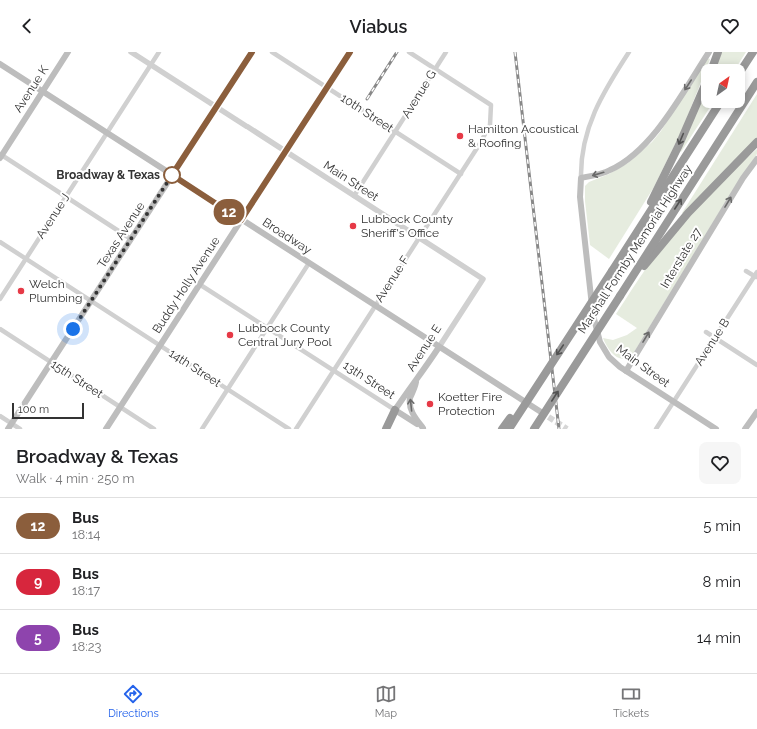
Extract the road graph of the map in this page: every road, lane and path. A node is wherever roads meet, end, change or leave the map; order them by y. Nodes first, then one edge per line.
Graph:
1 (68, 52) edge
2 (131, 52) edge
3 (159, 52) edge
4 (252, 52) edge
5 (272, 52) edge
6 (350, 52) edge
7 (408, 52) edge
8 (446, 52) edge
9 (629, 52) edge
10 (709, 52) edge
11 (718, 52) edge
12 (753, 52) edge
13 (0, 64) edge
14 (714, 64) edge
15 (745, 64) edge
16 (151, 65) junction
17 (435, 69) junction
18 (757, 82) edge
19 (327, 87) junction
20 (42, 91) junction
21 (701, 94) edge
22 (216, 107) junction
23 (717, 108) edge
24 (395, 131) junction
25 (107, 133) junction
26 (757, 142) edge
27 (285, 152) junction
28 (1, 156) edge
29 (757, 159) edge
30 (461, 174) junction
31 (172, 175) junction
32 (581, 178) junction
33 (354, 196) junction
34 (65, 197) junction
35 (241, 220) junction
36 (419, 238) junction
37 (634, 238) junction
38 (131, 239) junction
39 (0, 242) edge
40 (26, 259) junction
41 (309, 263) junction
42 (746, 271) dead end
43 (756, 276) edge
44 (483, 279) joint
45 (199, 284) junction
46 (620, 296) junction
47 (0, 299) edge
48 (91, 301) junction
49 (375, 306) junction
50 (267, 328) junction
51 (0, 329) edge
52 (706, 332) dead end
53 (715, 338) junction
54 (160, 345) junction
55 (439, 347) junction
56 (51, 362) junction
57 (757, 365) edge
58 (333, 370) junction
59 (626, 371) junction
60 (417, 381) junction
61 (538, 383) junction
62 (228, 389) junction
63 (673, 402) junction
64 (120, 407) junction
65 (395, 410) junction
66 (542, 412) tunnel mouth
67 (757, 412) edge
68 (0, 416) edge
69 (10, 426) edge
70 (424, 428) edge
71 (20, 429) edge
72 (106, 429) edge
73 (154, 429) edge
74 (202, 429) edge
75 (289, 429) edge
76 (296, 429) edge
77 (384, 429) edge
78 (502, 429) edge
79 (509, 429) edge
80 (534, 429) edge
81 (656, 429) edge
82 (716, 429) edge
83 (745, 429) edge

1 - 20 main road, Avenue K
2 - 16 street, Main Street
3 - 16 street, Avenue J
4 - 22 main road, Texas Avenue
5 - 19 street, 10th Street
6 - 19 main road, Buddy Holly Avenue
7 - 17 street
8 - 17 street, Avenue G
9 - 32 street
10 -> 32 main road
11 - 14 highway
12 - 15 highway
13 - 20 main road, Broadway
16 - 22 street, Main Street
16 - 25 street, Avenue J
17 - 24 street, Avenue G
17 - 30 street, Avenue F
46 -> 18 highway, Marshall Formby Memorial Highway
19 - 24 street, 10th Street
19 - 27 main road, Buddy Holly Avenue
20 - 25 main road, Broadway
20 - 28 main road, Avenue K
21 -> 37 highway
22 - 27 street, Main Street
22 - 31 main road, Texas Avenue
23 - 37 highway, Marshall Formby Memorial Highway
24 - 30 street, 10th Street
24 - 33 street, Avenue G
25 - 31 main road, Broadway
25 - 34 street, Avenue J
26 - 46 highway
27 - 33 street, Main Street
27 - 35 main road, Buddy Holly Avenue
28 - 34 street
59 -> 29 main road, Interstate 27
30 - 36 street, Avenue F
31 - 35 main road, Broadway
31 - 38 main road, Texas Avenue
32 - 59 main road, Main Street
33 - 36 street, Main Street
34 - 38 street
34 - 40 street, Avenue J
35 - 41 main road, Broadway
35 - 45 main road, Buddy Holly Avenue
36 - 44 street, Main Street
36 - 49 street, Avenue F
37 -> 61 highway, Marshall Formby Memorial Highway, bridge
38 - 48 main road, Texas Avenue
39 - 40 street, 14th Street
40 - 47 street, Avenue J
40 - 48 street, 14th Street
41 - 49 main road, Broadway
41 - 50 street
42 - 43 street
43 - 53 street, Avenue B
44 - 55 street, Avenue E
45 - 50 street, 13th Street
45 - 54 main road, Buddy Holly Avenue
80 -> 46 highway, Marshall Formby Memorial Highway, bridge
48 - 54 street, 14th Street
48 - 56 main road, Texas Avenue
49 - 55 main road, Broadway
49 - 58 street, Avenue F
50 - 58 street, 13th Street
50 - 62 street
51 - 56 street, 15th Street
52 - 53 street
53 - 57 street
53 - 63 street, Avenue B
54 - 62 street, 14th Street
54 - 64 main road, Buddy Holly Avenue
55 - 60 main road, Avenue E
55 - 66 main road, Broadway
56 - 64 street, 15th Street
56 - 69 main road, Texas Avenue
58 - 65 street, 13th Street
58 - 76 street, Avenue F
59 - 63 main road, Main Street
60 - 65 main road, Avenue E
70 -> 60 main road
61 - 78 highway, bridge
61 - 79 highway, Marshall Formby Memorial Highway, bridge
62 - 74 street
62 - 75 street, 14th Street
63 - 81 street, Avenue B
63 - 82 main road, Main Street
64 - 72 main road, Buddy Holly Avenue
64 - 73 street, 15th Street
65 - 70 main road, 13th Street
65 - 77 highway
67 - 83 main road
68 - 69 street
69 - 71 street

